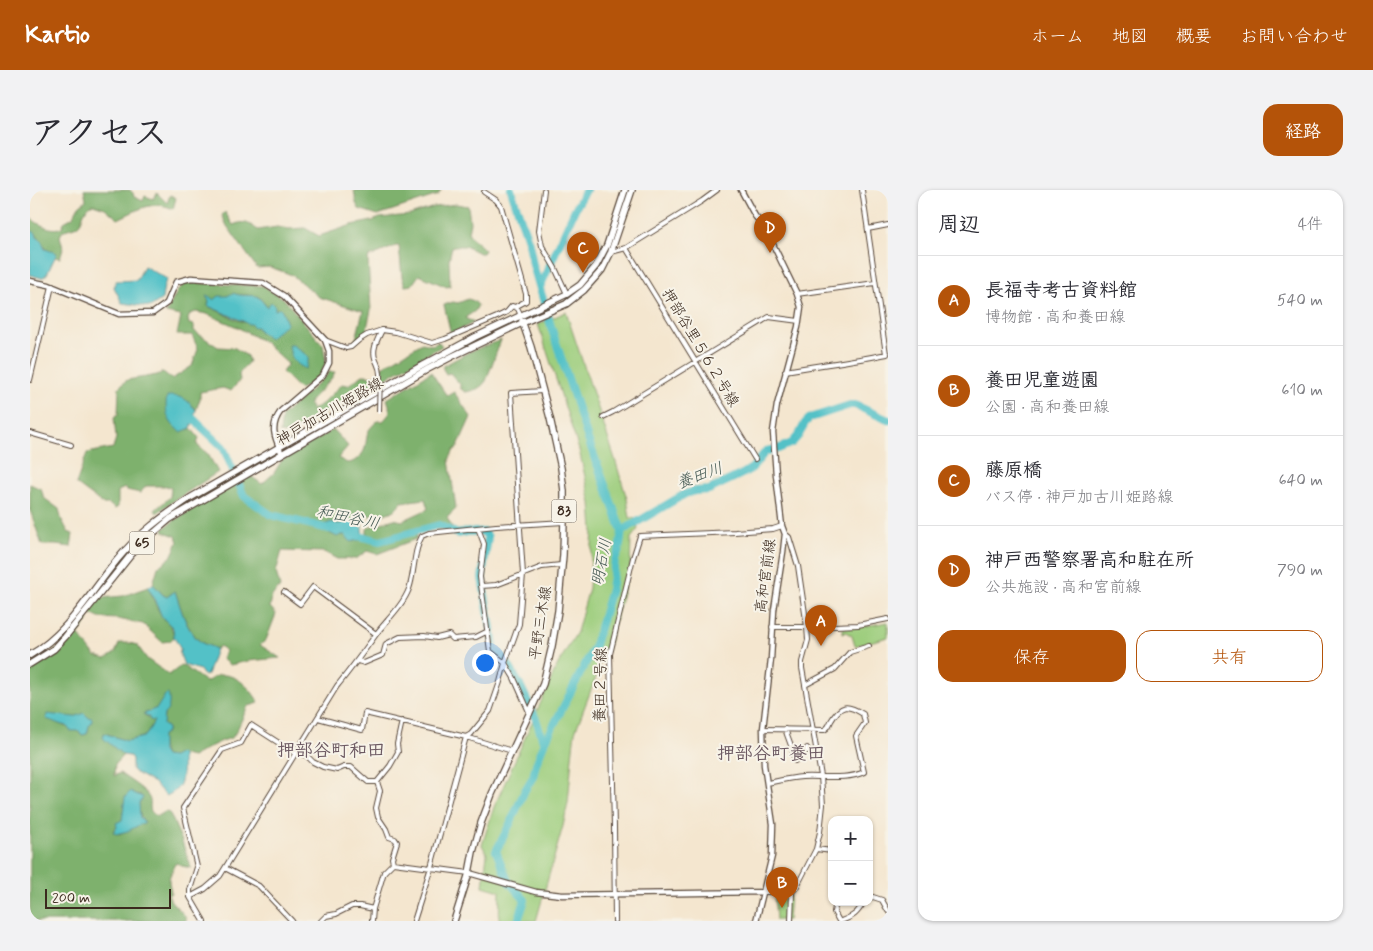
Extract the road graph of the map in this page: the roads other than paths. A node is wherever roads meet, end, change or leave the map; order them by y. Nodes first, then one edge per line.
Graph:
1 (544, 190) edge
2 (625, 190) edge
3 (632, 190) edge
4 (717, 190) edge
5 (741, 190) edge
6 (862, 190) edge
7 (484, 192) dead end
8 (888, 225) edge
9 (868, 229) junction
10 (626, 248) junction
11 (611, 252) junction
12 (30, 281) edge
13 (876, 283) junction
14 (52, 286) junction
15 (797, 294) junction
16 (565, 295) junction
17 (515, 307) junction
18 (533, 314) junction
19 (521, 320) junction
20 (799, 321) junction
21 (382, 330) junction
22 (325, 340) junction
23 (887, 354) edge
24 (696, 362) junction
25 (785, 371) junction
26 (30, 380) edge
27 (542, 391) junction
28 (379, 412) dead end
29 (603, 417) dead end
30 (30, 433) edge
31 (71, 445) dead end
32 (279, 447) junction
33 (282, 454) junction
34 (755, 459) dead end
35 (564, 522) junction
36 (519, 525) junction
37 (782, 526) junction
38 (478, 528) junction
39 (785, 534) junction
40 (562, 565) junction
41 (522, 574) junction
42 (481, 586) junction
43 (284, 592) dead end
44 (888, 619) edge
45 (772, 626) junction
46 (807, 627) junction
47 (488, 631) junction
48 (376, 634) junction
49 (868, 646) dead end
50 (30, 655) edge
51 (358, 661) junction
52 (505, 663) junction
53 (30, 664) edge
54 (806, 684) junction
55 (531, 711) junction
56 (318, 718) junction
57 (402, 721) junction
58 (762, 729) junction
59 (785, 730) junction
60 (813, 730) junction
61 (466, 737) junction
62 (512, 751) junction
63 (793, 751) junction
64 (817, 751) junction
65 (296, 754) junction
66 (795, 761) dead end
67 (821, 776) junction
68 (377, 782) junction
69 (766, 783) junction
70 (816, 850) junction
71 (828, 851) edge
72 (393, 863) junction
73 (431, 867) junction
74 (225, 868) junction
75 (470, 873) junction
76 (764, 892) junction
77 (792, 892) junction
78 (614, 894) junction
79 (190, 897) junction
80 (873, 899) edge
81 (835, 906) edge
82 (862, 906) edge
83 (373, 909) junction
84 (888, 911) edge
85 (204, 921) edge
86 (292, 921) edge
87 (321, 921) edge
88 (372, 921) edge
89 (414, 921) edge
90 (454, 921) edge
91 (615, 921) edge
92 (756, 921) edge
93 (791, 921) edge
94 (840, 921) edge

1 - 16 street
2 - 16 main road, 神戸加古川姫路線 / 65
3 - 11 main road, 神戸加古川姫路線 / 65
4 - 10 street
5 - 15 street, 高和宮前線
6 - 9 street
7 - 17 street
8 - 9 street
9 - 13 street
10 - 11 street
10 - 24 street, 押部谷里５６２号線
11 - 18 main road, 神戸加古川姫路線 / 65
12 - 14 street
13 - 15 street
13 - 23 street
14 - 22 street
14 - 26 street
15 - 20 street, 高和宮前線
16 - 18 main road, 神戸加古川姫路線 / 65
17 - 19 street
17 - 21 street
18 - 19 main road, 神戸加古川姫路線 / 65
19 - 27 main road, 平野三木線 / 83
19 - 32 main road, 神戸加古川姫路線 / 65
19 - 33 main road, 神戸加古川姫路線 / 65
20 - 24 street
20 - 25 street, 高和宮前線
21 - 22 street
21 - 28 street, bridge
22 - 32 street, 神戸加古川姫路線
23 - 25 street
24 - 29 street
24 - 34 street, 押部谷里５６２号線
25 - 37 street, 高和宮前線
27 - 35 main road, 平野三木線 / 83
27 - 36 street
30 - 31 street
32 - 33 street
32 - 50 main road, 神戸加古川姫路線 / 65
33 - 53 main road, 神戸加古川姫路線 / 65
35 - 36 street
35 - 40 main road, 平野三木線 / 83
36 - 38 street
36 - 41 street
37 - 39 street, 高和宮前線
37 - 78 street, 養田２号線
38 - 42 street
38 - 48 street
39 - 45 street, 高和宮前線
39 - 46 street
40 - 41 street
40 - 55 main road, 平野三木線 / 83
41 - 42 street
41 - 52 street
42 - 47 street
43 - 48 street
44 - 46 street
45 - 46 street
45 - 58 street, 高和宮前線
46 - 54 street
47 - 51 street
47 - 52 street
48 - 51 street
49 - 54 street
51 - 56 street
52 - 55 street
52 - 61 street
54 - 60 street
55 - 62 main road, 平野三木線 / 83
56 - 57 street
56 - 65 street
57 - 61 street
57 - 68 street
58 - 59 street
58 - 69 street, 高和宮前線
59 - 60 street
59 - 63 street
60 - 64 street
60 - 67 street
61 - 62 street
61 - 73 street
62 - 75 main road, 平野三木線 / 83
63 - 64 street
63 - 66 street
64 - 67 street
65 - 68 street
65 - 74 street
65 - 79 street
67 - 69 street
67 - 70 street
68 - 72 street
69 - 76 street, 高和宮前線
70 - 71 street
70 - 77 street
72 - 73 street
72 - 83 street
73 - 75 street
73 - 89 street
74 - 79 street
74 - 86 street
75 - 78 street
75 - 90 main road, 平野三木線 / 83
76 - 77 street
76 - 78 street
76 - 92 street, 高和宮前線
77 - 93 street
78 - 91 street, 養田２号線
79 - 85 street
80 - 84 street
81 - 94 street
82 - 94 street
83 - 87 street
83 - 88 street

